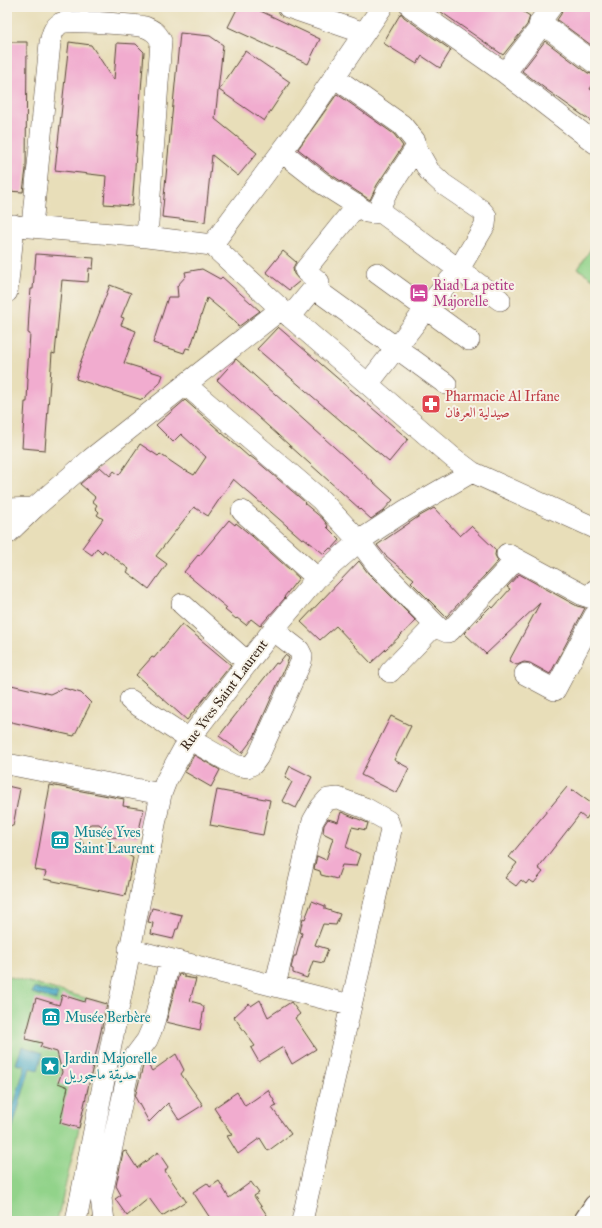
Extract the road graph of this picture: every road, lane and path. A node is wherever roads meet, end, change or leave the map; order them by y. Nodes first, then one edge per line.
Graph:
1 (288, 7) edge
2 (382, 7) edge
3 (411, 7) edge
4 (545, 15) edge
5 (364, 33) junction
6 (595, 63) edge
7 (505, 73) junction
8 (334, 77) junction
9 (595, 143) edge
10 (416, 148) junction
11 (282, 152) junction
12 (356, 205) junction
13 (378, 210) junction
14 (17, 225) edge
15 (147, 237) junction
16 (212, 245) junction
17 (459, 269) junction
18 (377, 273) dead end
19 (314, 288) junction
20 (7, 292) edge
21 (500, 300) dead end
22 (426, 309) junction
23 (286, 313) junction
24 (469, 340) dead end
25 (396, 349) junction
26 (368, 384) junction
27 (446, 384) dead end
28 (186, 385) junction
29 (472, 472) junction
30 (34, 508) junction
31 (7, 510) edge
32 (242, 511) dead end
33 (595, 528) edge
34 (7, 534) edge
35 (359, 542) junction
36 (317, 578) junction
37 (594, 600) edge
38 (182, 604) dead end
39 (435, 625) junction
40 (273, 630) junction
41 (247, 662) junction
42 (390, 672) dead end
43 (525, 674) dead end
44 (130, 700) dead end
45 (189, 739) junction
46 (7, 764) edge
47 (161, 794) junction
48 (129, 949) junction
49 (170, 960) junction
50 (275, 986) junction
51 (350, 1006) junction
52 (595, 1206) edge
53 (76, 1221) edge
54 (104, 1221) edge
55 (302, 1221) edge
56 (585, 1221) edge

1 - 5 street
2 - 5 street
3 - 7 street
4 - 6 street
4 - 7 street
5 - 8 street
7 - 9 street
8 - 10 street
8 - 11 street
10 - 13 street
10 - 17 street
11 - 12 street
11 - 16 street
12 - 13 street
12 - 19 street
13 - 17 street
14 - 15 street
14 - 15 street
14 - 20 street
15 - 16 street
16 - 23 street
17 - 21 street
17 - 22 street
18 - 22 street
19 - 23 street
19 - 25 street
22 - 24 street
22 - 25 street
23 - 26 street
23 - 28 street
25 - 26 street
25 - 27 street
26 - 29 street
28 - 30 street
28 - 35 street
29 - 33 street
29 - 35 street, Rue Yves Saint Laurent
30 - 31 street
30 - 34 street
32 - 36 street
35 - 36 street, Rue Yves Saint Laurent
35 - 39 street
36 - 40 street, Rue Yves Saint Laurent
37 - 39 street
37 - 43 street
38 - 41 street
39 - 42 street
40 - 41 street, Rue Yves Saint Laurent
40 - 45 street
41 - 45 street, Rue Yves Saint Laurent
44 - 45 street
45 - 47 street, Rue Yves Saint Laurent
46 - 47 street
47 - 48 street, Rue Yves Saint Laurent
48 - 49 street
48 - 53 street, Rue Yves Saint Laurent
49 - 50 street
49 - 54 street
50 - 51 street
50 - 51 street
51 - 55 street
52 - 56 main road

